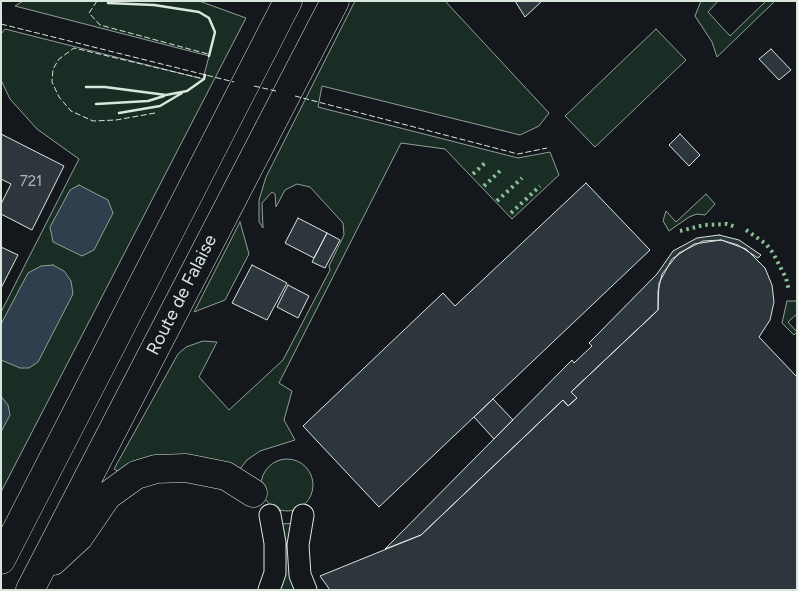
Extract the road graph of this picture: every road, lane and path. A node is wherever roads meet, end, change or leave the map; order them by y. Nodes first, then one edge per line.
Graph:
1 (288, 1) edge
2 (335, 1) edge
3 (254, 493) dead end
4 (270, 515) dead end
5 (303, 515) dead end
6 (1, 560) edge
7 (34, 582) edge
8 (269, 590) edge
9 (306, 590) edge

1 - 6 highway
2 - 7 highway, Route de Falaise
3 - 7 highway
4 - 8 street
5 - 9 street

